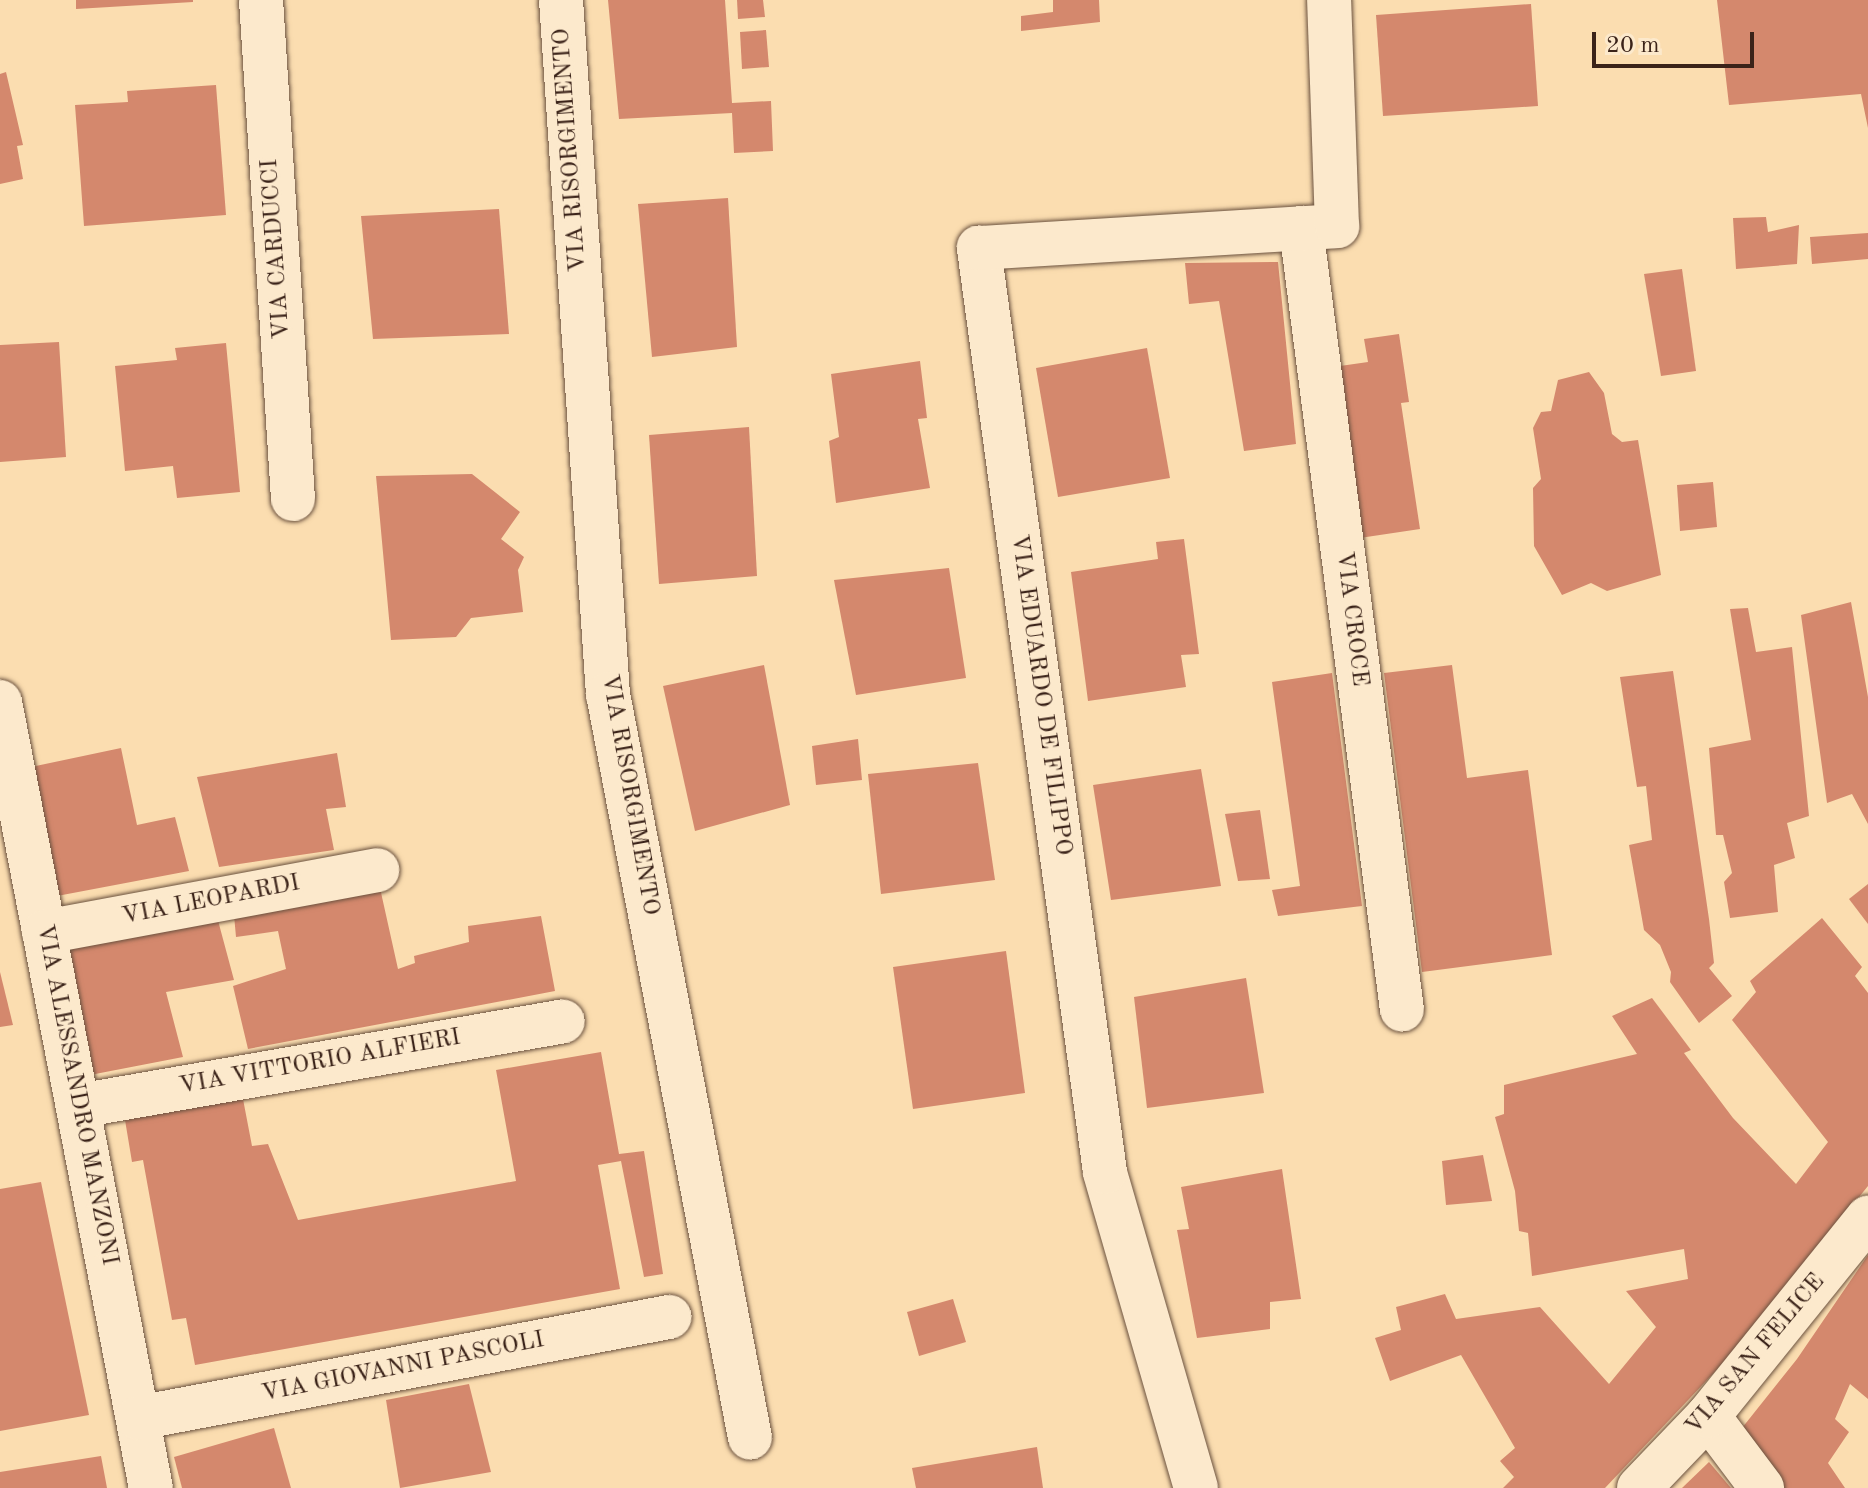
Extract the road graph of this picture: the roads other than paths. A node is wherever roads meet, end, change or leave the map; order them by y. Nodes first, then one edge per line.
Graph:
1 (261, 0) edge
2 (561, 0) edge
3 (1329, 0) edge
4 (1319, 227) junction
5 (293, 499) dead end
6 (0, 702) edge
7 (377, 870) dead end
8 (44, 932) junction
9 (1402, 1010) dead end
10 (563, 1021) dead end
11 (78, 1106) junction
12 (1868, 1218) edge
13 (669, 1317) dead end
14 (1708, 1416) junction
15 (138, 1418) junction
16 (750, 1438) dead end
17 (151, 1488) edge
18 (1196, 1488) edge
19 (1639, 1488) edge
20 (1762, 1488) edge

1 - 5 street, VIA CARDUCCI
2 - 16 street, VIA RISORGIMENTO
3 - 4 street, VIA CROCE
4 - 9 street, VIA CROCE
4 - 18 street, VIA EDUARDO DE FILIPPO
6 - 8 street, VIA ALESSANDRO MANZONI
7 - 8 street, VIA LEOPARDI
8 - 11 street, VIA ALESSANDRO MANZONI
10 - 11 street, VIA VITTORIO ALFIERI
11 - 15 street, VIA ALESSANDRO MANZONI
12 - 14 street, VIA SAN FELICE
13 - 15 street, VIA GIOVANNI PASCOLI
14 - 19 street, VIA SAN FELICE
14 - 20 street
15 - 17 street, VIA ALESSANDRO MANZONI

